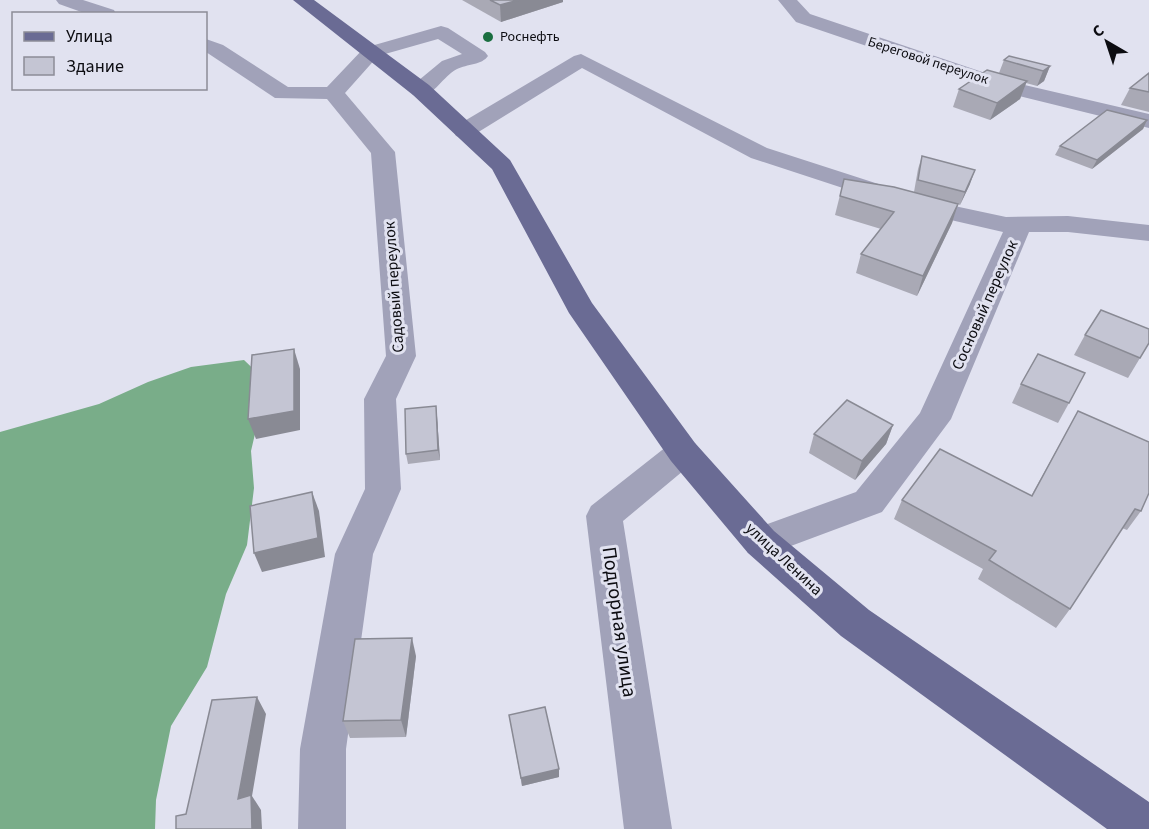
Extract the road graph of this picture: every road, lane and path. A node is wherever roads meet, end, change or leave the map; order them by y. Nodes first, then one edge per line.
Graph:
1 (65, 0) edge
2 (302, 0) edge
3 (787, 0) edge
4 (101, 12) edge
5 (207, 45) edge
6 (371, 52) junction
7 (421, 90) junction
8 (333, 93) junction
9 (1149, 121) edge
10 (464, 131) junction
11 (1020, 224) junction
12 (1149, 232) edge
13 (683, 452) junction
14 (761, 542) junction
15 (322, 829) edge
16 (648, 829) edge
17 (1147, 829) edge

1 - 4 street
2 - 6 main road, улица Ленина
3 - 9 street, Береговой переулок
5 - 8 street
6 - 7 main road, улица Ленина
6 - 7 street
6 - 8 street
7 - 10 main road, улица Ленина
8 - 15 street, Садовый переулок
10 - 11 street, Сосновый переулок
10 - 13 main road, улица Ленина
11 - 12 street
11 - 14 street, Сосновый переулок
13 - 14 main road, улица Ленина
13 - 16 street, Подгорная улица
14 - 17 main road, улица Ленина

